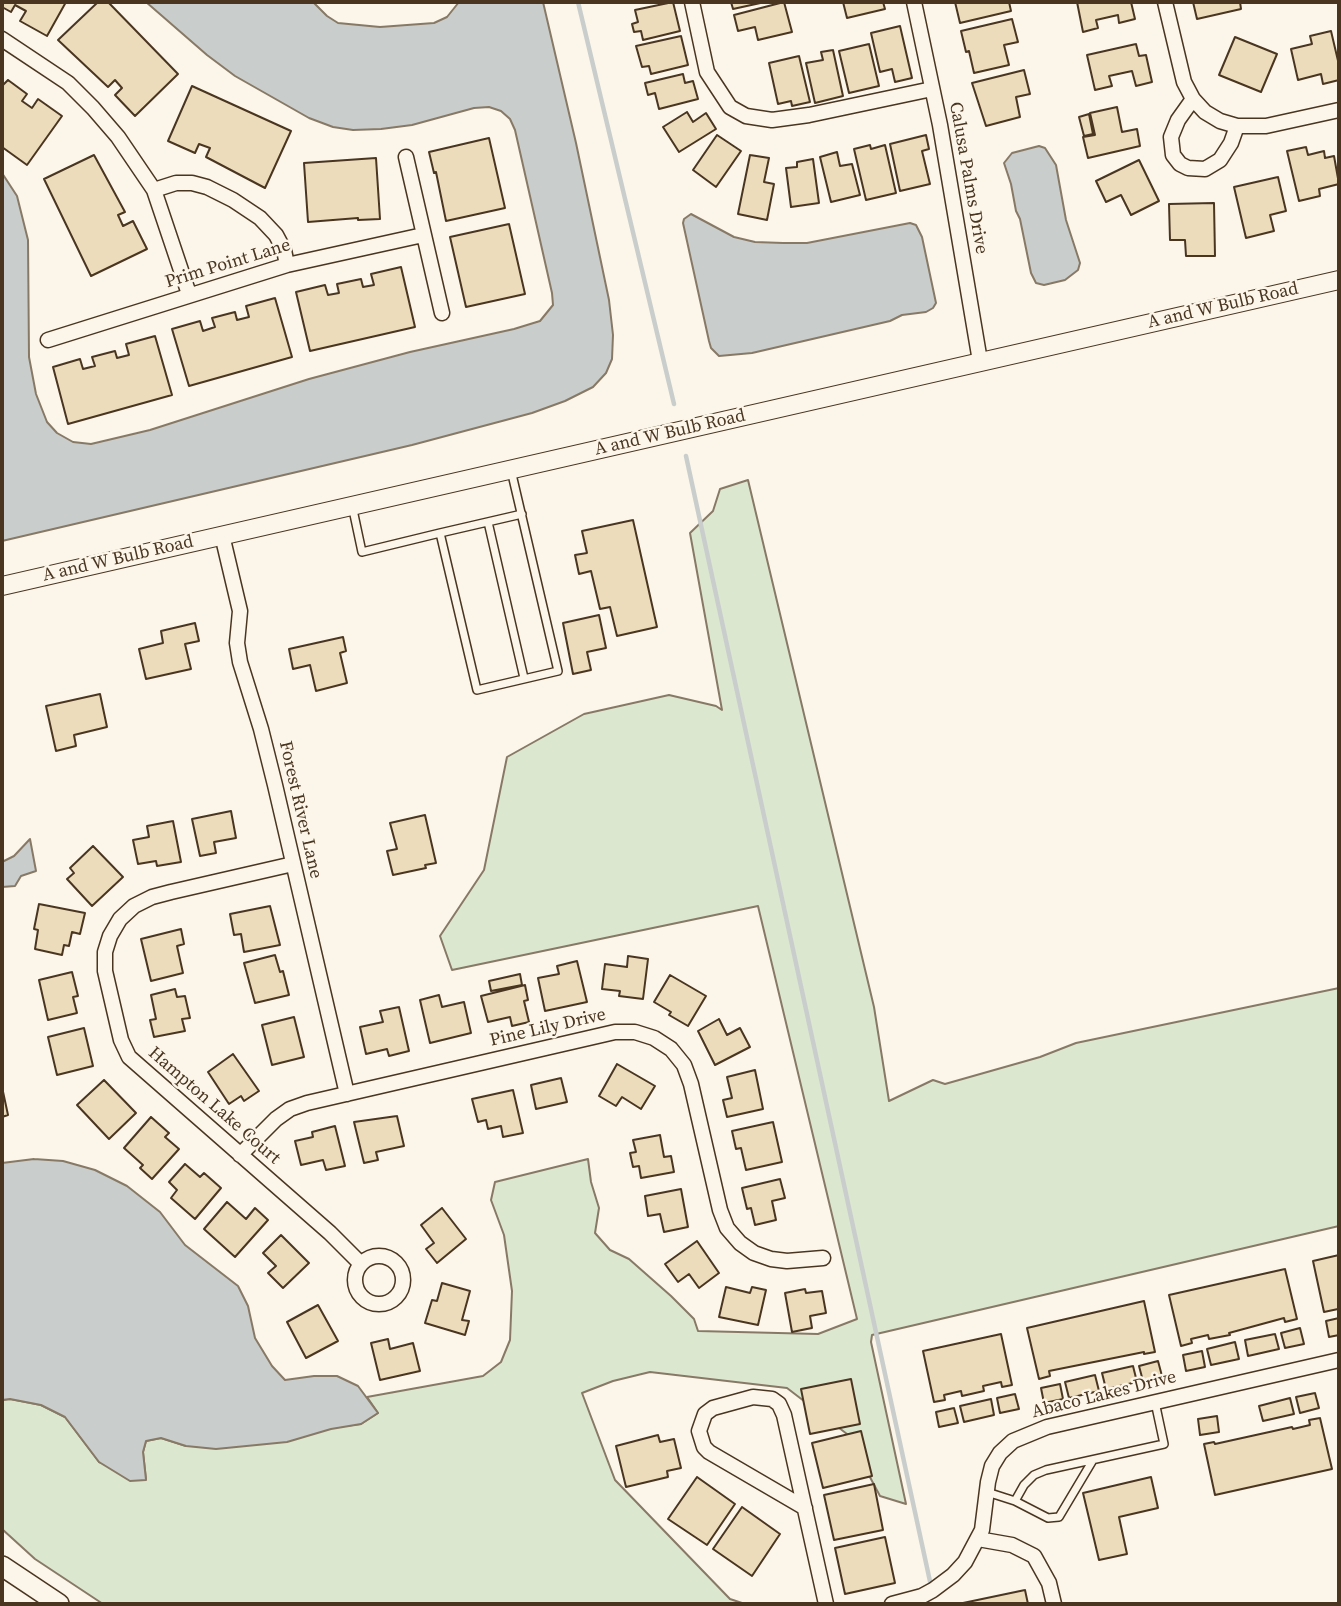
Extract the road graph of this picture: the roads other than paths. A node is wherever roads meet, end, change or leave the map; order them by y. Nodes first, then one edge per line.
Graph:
1 (692, 2) edge
2 (914, 2) edge
3 (1165, 2) edge
4 (2, 39) edge
5 (932, 89) junction
6 (1194, 99) junction
7 (1339, 110) edge
8 (1237, 126) junction
9 (406, 157) dead end
10 (154, 190) junction
11 (422, 235) junction
12 (287, 265) junction
13 (1339, 280) edge
14 (189, 294) junction
15 (442, 313) dead end
16 (48, 340) dead end
17 (980, 361) junction
18 (511, 470) junction
19 (352, 505) junction
20 (522, 514) junction
21 (488, 522) junction
22 (440, 533) junction
23 (222, 535) junction
24 (2, 586) edge
25 (524, 678) junction
26 (293, 864) junction
27 (347, 1094) junction
28 (240, 1155) junction
29 (823, 1258) dead end
30 (361, 1264) dead end
31 (1339, 1360) edge
32 (1155, 1402) junction
33 (1093, 1460) junction
34 (986, 1492) junction
35 (1015, 1502) junction
36 (805, 1508) junction
37 (978, 1539) junction
38 (2, 1566) edge
39 (59, 1604) edge
40 (826, 1604) edge
41 (892, 1604) edge
42 (1054, 1604) edge

1 - 5 street
2 - 5 street, Calusa Palms Drive
3 - 6 street
4 - 10 street
5 - 17 street, Calusa Palms Drive
6 - 8 street
6 - 8 street
7 - 8 street
9 - 11 street
10 - 12 street
10 - 14 street
11 - 12 street, Prim Point Lane
11 - 15 street
12 - 14 street, Prim Point Lane
13 - 17 street, A and W Bulb Road
14 - 16 street, Prim Point Lane
17 - 18 street, A and W Bulb Road
18 - 19 street, A and W Bulb Road
18 - 20 lane
19 - 22 lane
19 - 23 street, A and W Bulb Road
20 - 21 lane
20 - 25 lane
21 - 22 lane
21 - 25 lane
22 - 25 lane
23 - 24 street, A and W Bulb Road
23 - 26 street, Forest River Lane
26 - 27 street, Forest River Lane
26 - 28 street, Hampton Lake Court
27 - 28 street, Pine Lily Drive
27 - 29 street, Pine Lily Drive
28 - 30 street, Hampton Lake Court
31 - 32 street, Abaco Lakes Drive
32 - 33 lane
32 - 34 street, Abaco Lakes Drive
33 - 35 lane
33 - 35 lane
34 - 35 lane
34 - 37 street, Abaco Lakes Drive
36 - 36 street
36 - 40 street
37 - 41 street, Abaco Lakes Drive
37 - 42 street
38 - 39 main road

